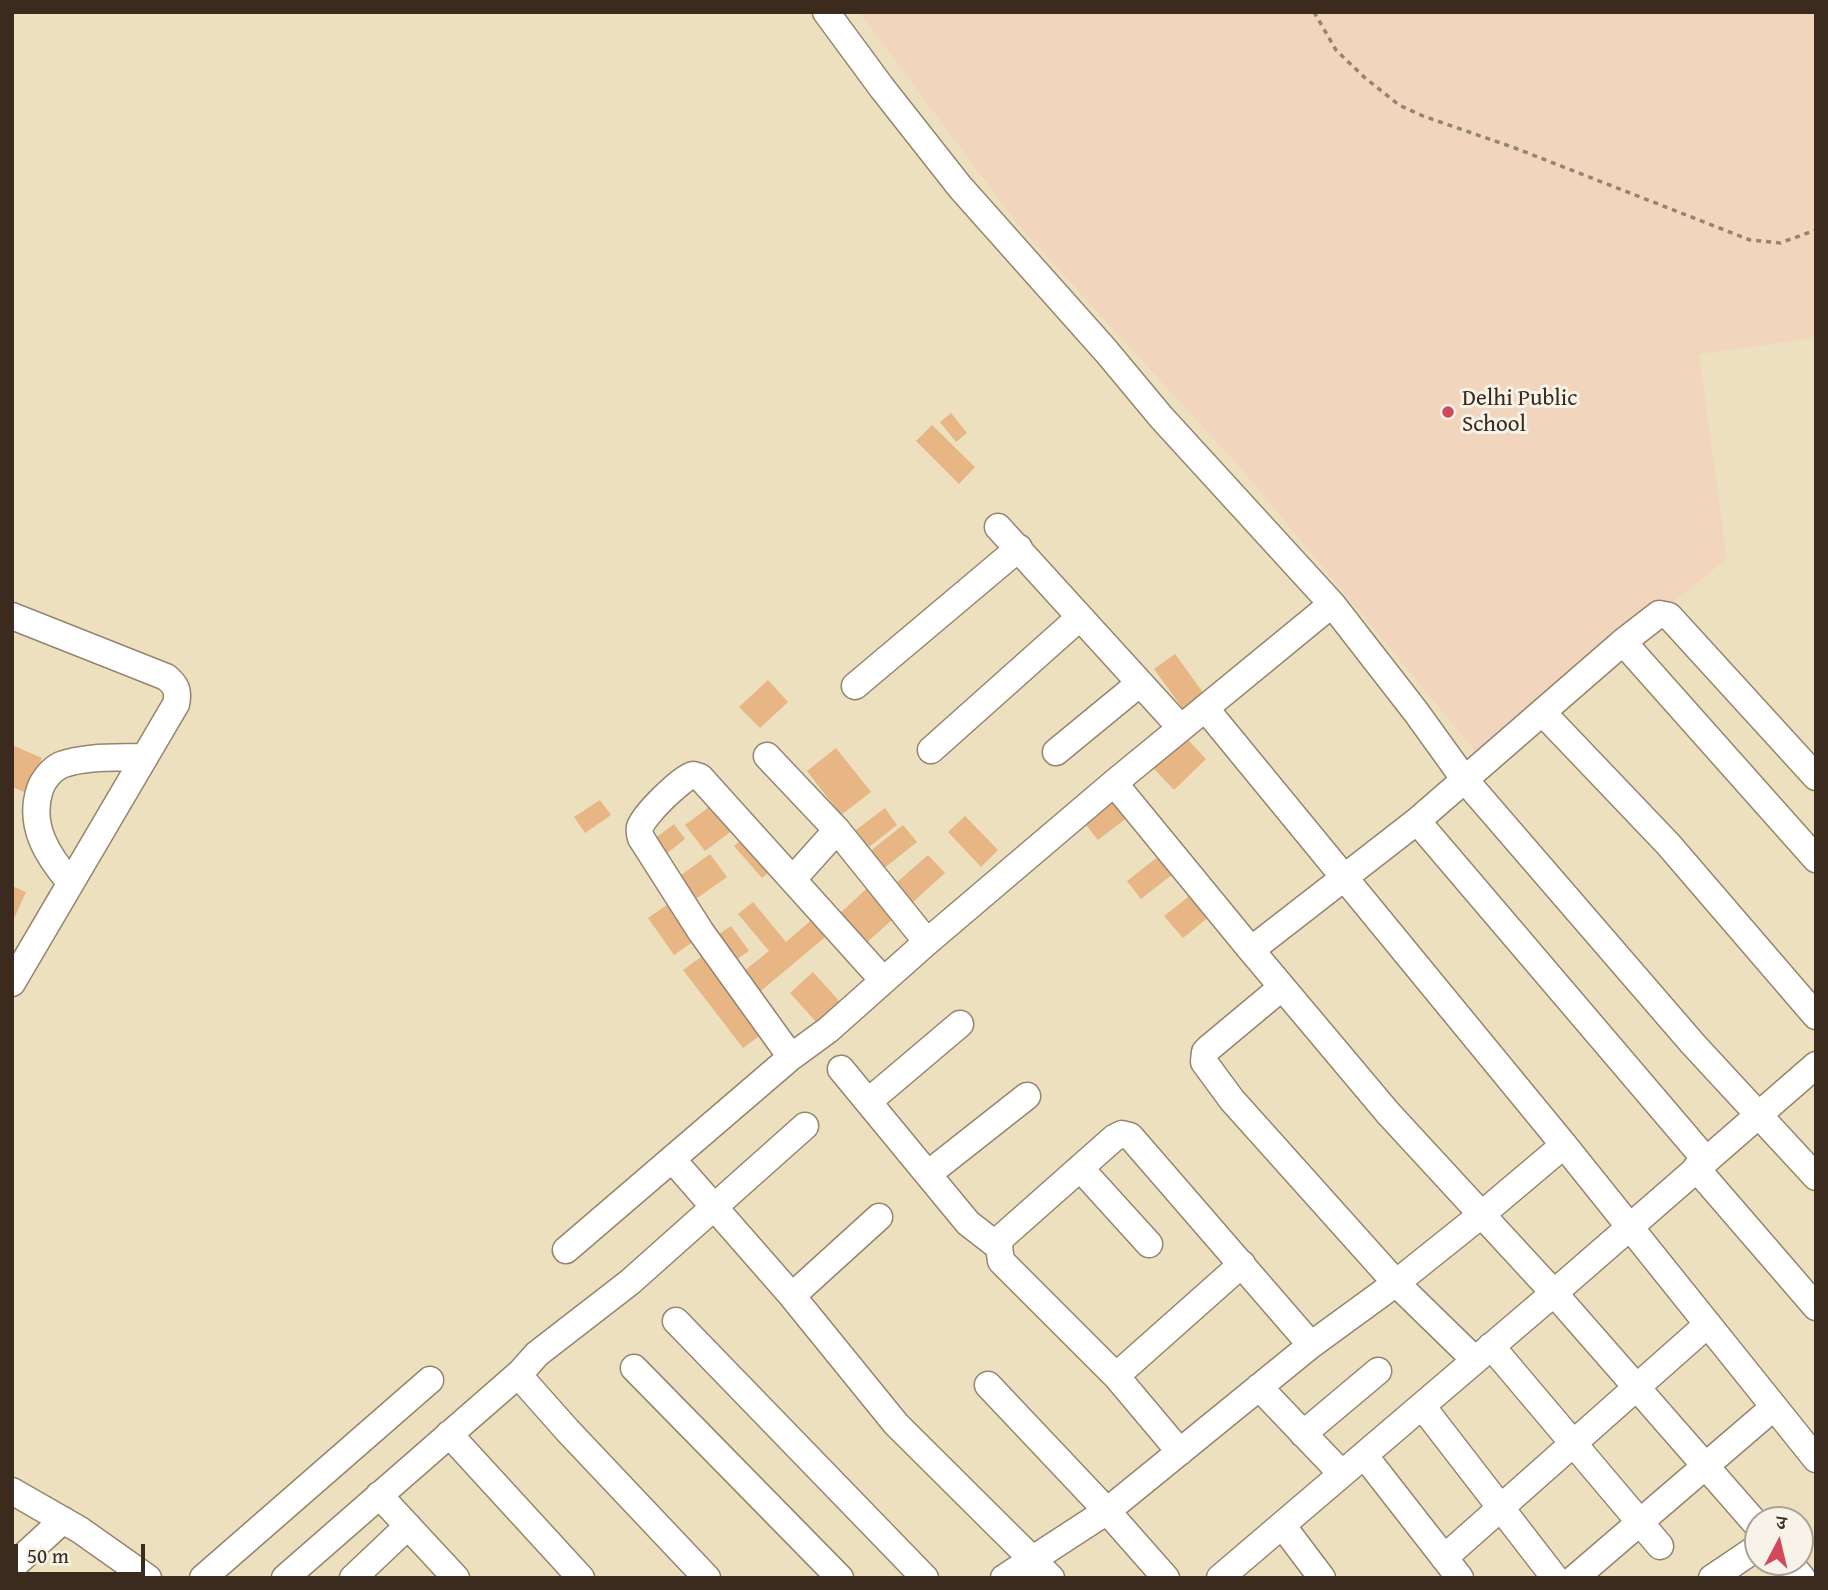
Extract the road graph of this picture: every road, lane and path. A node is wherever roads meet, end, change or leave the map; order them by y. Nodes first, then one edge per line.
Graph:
1 (826, 12) edge
2 (1314, 12) edge
3 (1816, 230) edge
4 (998, 527) dead end
5 (1019, 548) junction
6 (1332, 604) junction
7 (12, 616) edge
8 (1079, 618) junction
9 (1623, 642) junction
10 (1140, 683) junction
11 (855, 686) dead end
12 (1205, 708) junction
13 (1543, 713) junction
14 (1181, 728) junction
15 (931, 750) dead end
16 (1056, 752) dead end
17 (767, 756) dead end
18 (143, 757) junction
19 (1816, 777) edge
20 (1465, 780) junction
21 (1114, 783) junction
22 (1417, 821) junction
23 (837, 830) junction
24 (1816, 859) edge
25 (793, 878) junction
26 (1345, 879) junction
27 (70, 882) junction
28 (927, 942) junction
29 (1251, 950) junction
30 (883, 980) junction
31 (12, 983) edge
32 (1281, 988) junction
33 (1816, 1016) edge
34 (960, 1024) dead end
35 (791, 1057) junction
36 (1816, 1065) edge
37 (841, 1069) dead end
38 (1027, 1096) dead end
39 (869, 1101) junction
40 (1758, 1115) junction
41 (805, 1126) dead end
42 (1564, 1145) junction
43 (672, 1159) junction
44 (1701, 1164) junction
45 (1080, 1168) junction
46 (928, 1174) junction
47 (1816, 1177) edge
48 (714, 1206) junction
49 (1481, 1215) junction
50 (879, 1217) dead end
51 (1629, 1226) junction
52 (1149, 1244) dead end
53 (999, 1247) junction
54 (566, 1250) dead end
55 (1242, 1264) junction
56 (1396, 1283) junction
57 (1554, 1293) junction
58 (792, 1296) junction
59 (1816, 1307) edge
60 (676, 1321) dead end
61 (1707, 1324) junction
62 (1311, 1345) junction
63 (1483, 1353) junction
64 (634, 1368) dead end
65 (1378, 1371) dead end
66 (521, 1372) junction
67 (1116, 1376) junction
68 (430, 1380) dead end
69 (988, 1385) dead end
70 (1259, 1387) junction
71 (1636, 1387) junction
72 (1422, 1406) junction
73 (1774, 1408) junction
74 (1303, 1433) junction
75 (449, 1434) junction
76 (1573, 1443) junction
77 (1180, 1452) junction
78 (1364, 1455) junction
79 (1816, 1459) edge
80 (1706, 1466) junction
81 (1342, 1474) junction
82 (12, 1491) edge
83 (379, 1495) junction
84 (1500, 1507) junction
85 (1744, 1510) edge
86 (1107, 1511) junction
87 (63, 1520) junction
88 (1640, 1522) junction
89 (1282, 1525) junction
90 (408, 1526) junction
91 (1660, 1546) dead end
92 (1744, 1556) edge
93 (1032, 1558) junction
94 (12, 1567) edge
95 (1452, 1568) edge
96 (148, 1578) edge
97 (202, 1578) edge
98 (285, 1578) edge
99 (353, 1578) edge
100 (456, 1578) edge
101 (581, 1578) edge
102 (707, 1578) edge
103 (839, 1578) edge
104 (925, 1578) edge
105 (1003, 1578) edge
106 (1051, 1578) edge
107 (1166, 1578) edge
108 (1220, 1578) edge
109 (1322, 1578) edge
110 (1555, 1578) edge
111 (1575, 1578) edge
112 (1712, 1578) edge

1 - 6 street
2 - 3 path
4 - 5 street
5 - 8 street
5 - 11 street
6 - 12 street
6 - 20 street
7 - 18 street
8 - 10 street
8 - 15 street
9 - 13 street
9 - 19 street
9 - 24 street
10 - 14 street
10 - 16 street
12 - 14 street
12 - 26 street
13 - 20 street
13 - 33 street
14 - 21 street
17 - 23 street
18 - 27 street
18 - 27 street
20 - 22 street
20 - 40 street
21 - 28 street
21 - 29 street
22 - 26 street
22 - 44 street
23 - 25 street
23 - 28 street
25 - 30 street
25 - 35 street
26 - 29 street
26 - 42 street
27 - 31 street
28 - 30 street
29 - 32 street
30 - 35 street
32 - 49 street
32 - 56 street
34 - 39 street
35 - 43 street
36 - 40 street
37 - 39 street
38 - 46 street
39 - 46 street
40 - 44 street
40 - 47 street
41 - 48 street
42 - 49 street
42 - 51 street
43 - 48 street
43 - 54 street
44 - 51 street
44 - 59 street
45 - 52 street
45 - 53 street
45 - 55 street
46 - 53 street
48 - 58 street
48 - 66 street
49 - 56 street
49 - 57 street
50 - 58 street
51 - 57 street
51 - 61 street
53 - 67 street
55 - 62 street
55 - 67 street
56 - 62 street
56 - 63 street
57 - 63 street
57 - 71 street
58 - 93 street
60 - 104 street
61 - 71 street
61 - 73 street
62 - 70 street
63 - 72 street
63 - 76 street
64 - 103 street
65 - 74 street
66 - 75 street
66 - 102 street
67 - 77 street
68 - 97 street
69 - 86 street
70 - 74 street
70 - 77 street
71 - 76 street
71 - 80 street
72 - 78 street
72 - 84 street
73 - 79 street
73 - 80 street
74 - 81 street
75 - 83 street
75 - 101 street
76 - 84 street
76 - 88 street
77 - 86 street
78 - 81 street
78 - 95 street
80 - 85 street
80 - 88 street
81 - 89 street
82 - 87 street
83 - 90 street
83 - 98 street
84 - 95 street
84 - 110 street
86 - 93 street
86 - 107 street
87 - 94 street
87 - 96 street
88 - 91 street
88 - 111 street
89 - 108 street
89 - 109 street
90 - 99 street
90 - 100 street
92 - 112 street
93 - 105 street
93 - 106 street

